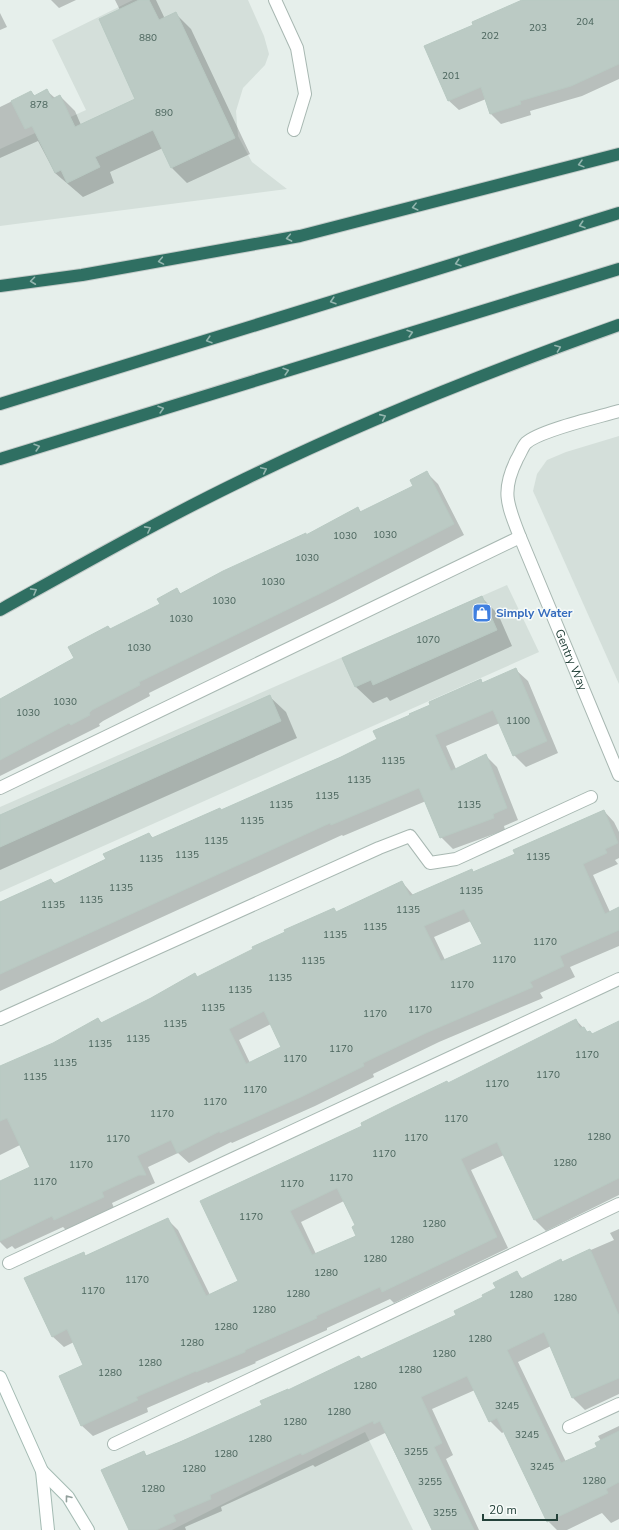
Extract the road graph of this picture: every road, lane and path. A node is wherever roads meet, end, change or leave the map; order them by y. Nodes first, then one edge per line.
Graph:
1 (275, 0) edge
2 (294, 130) dead end
3 (619, 154) edge
4 (619, 213) edge
5 (619, 269) edge
6 (0, 286) edge
7 (619, 325) edge
8 (0, 404) edge
9 (619, 411) edge
10 (0, 459) edge
11 (520, 537) junction
12 (0, 610) edge
13 (619, 775) edge
14 (0, 788) edge
15 (591, 797) dead end
16 (619, 979) edge
17 (0, 1019) edge
18 (619, 1204) edge
19 (8, 1263) dead end
20 (0, 1377) edge
21 (619, 1404) edge
22 (569, 1427) dead end
23 (114, 1444) dead end
24 (42, 1471) junction
25 (48, 1530) edge
26 (88, 1530) edge

1 - 2 street
3 -> 6 highway
4 -> 8 highway
10 -> 5 highway
12 -> 7 highway
9 - 11 street, Gentry Way
11 - 13 street, Gentry Way
11 - 14 street
15 - 17 street
16 - 19 street
18 - 23 street
20 - 24 street
21 - 22 street
24 - 25 street
26 -> 24 street

